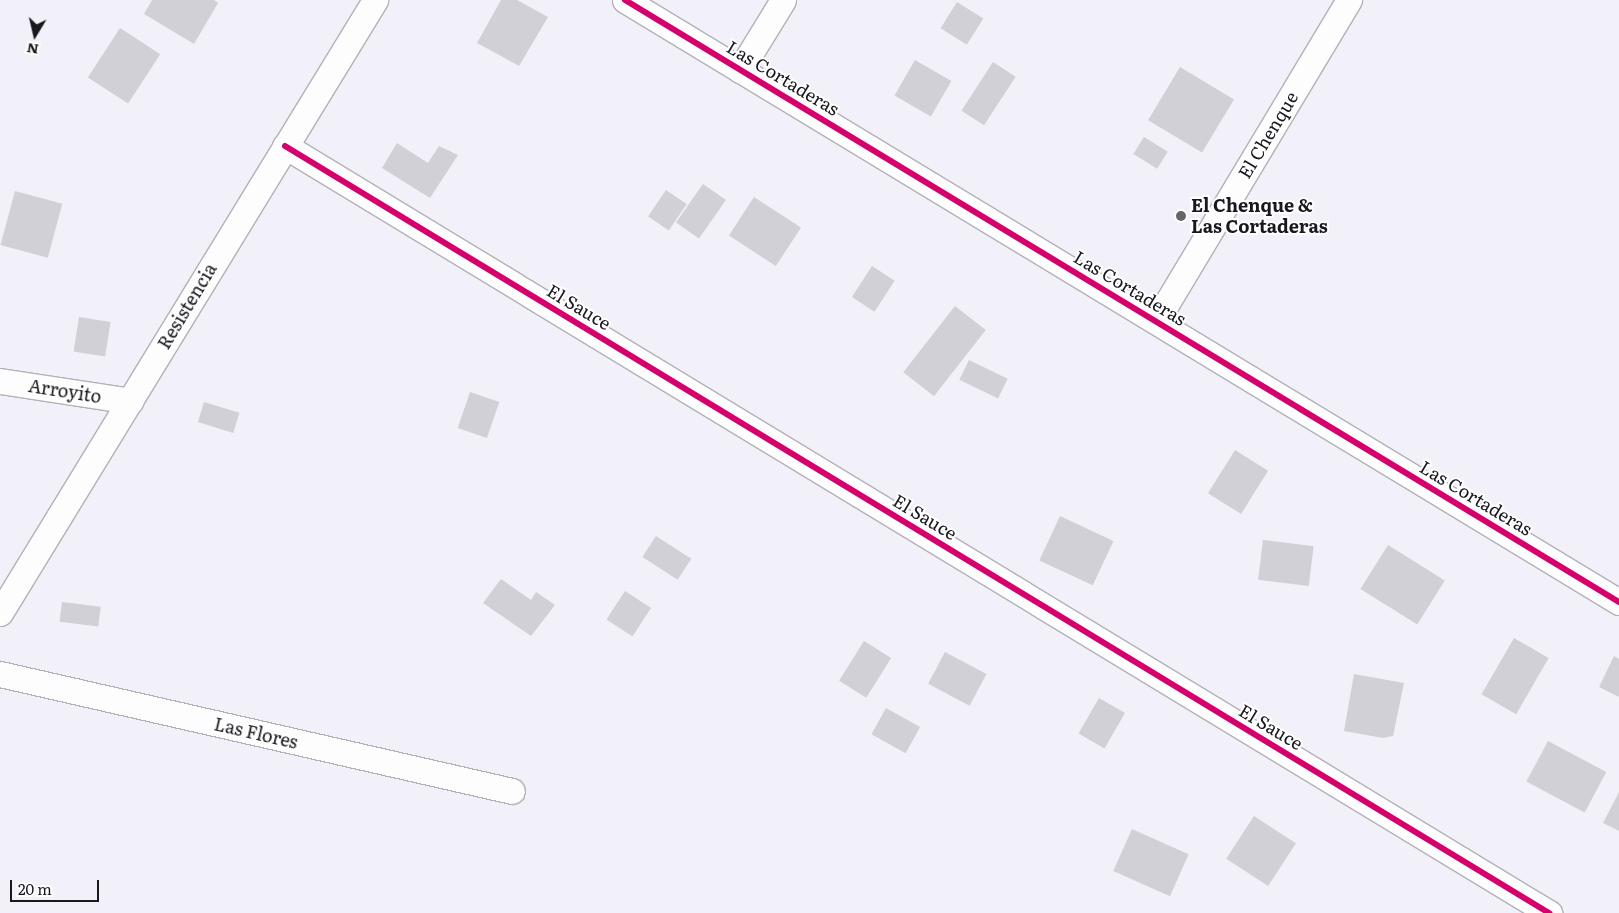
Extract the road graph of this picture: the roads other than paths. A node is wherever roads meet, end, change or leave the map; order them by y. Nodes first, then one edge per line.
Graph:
1 (375, 0) edge
2 (625, 0) edge
3 (783, 0) edge
4 (1348, 0) edge
5 (740, 70) junction
6 (285, 146) junction
7 (1156, 321) junction
8 (0, 381) edge
9 (130, 401) junction
10 (1618, 598) edge
11 (0, 613) edge
12 (0, 674) edge
13 (512, 792) dead end
14 (1549, 913) edge

1 - 6 street, Resistencia
2 - 5 street, Las Cortaderas
3 - 5 street
4 - 7 street, El Chenque
5 - 7 street, Las Cortaderas
6 - 9 street, Resistencia
6 - 14 street, El Sauce
7 - 10 street, Las Cortaderas
8 - 9 street, Arroyito
9 - 11 street, Resistencia
12 - 13 street, Las Flores

